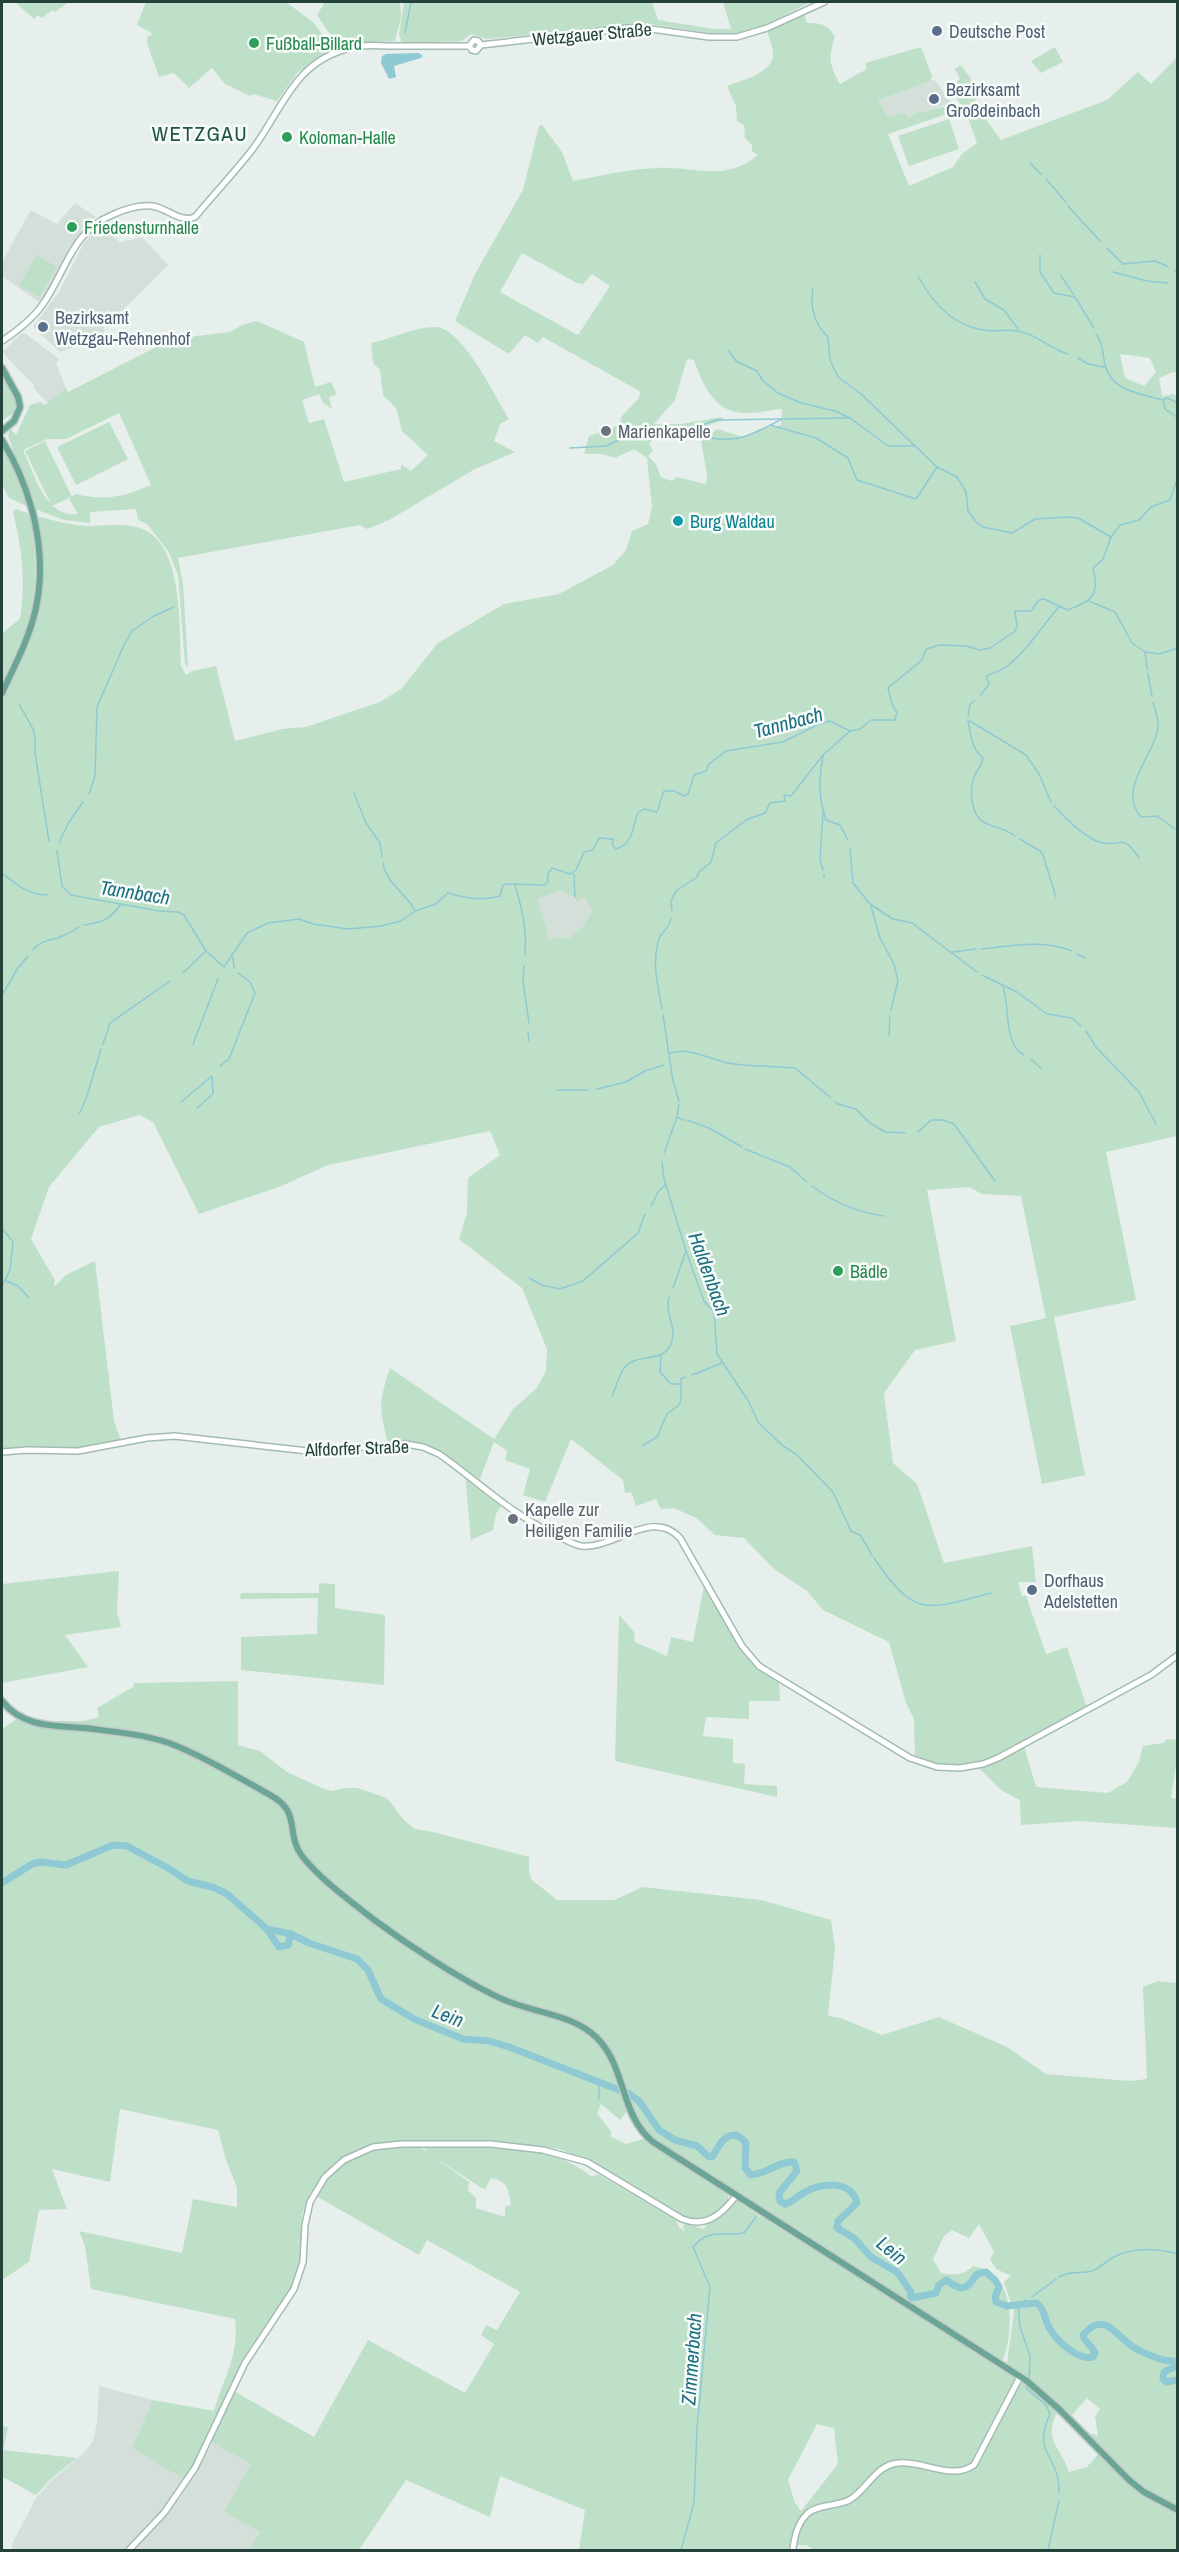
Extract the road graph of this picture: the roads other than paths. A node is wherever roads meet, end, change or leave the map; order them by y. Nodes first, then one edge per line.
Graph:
1 (824, 2) edge
2 (2, 341) edge
3 (2, 371) edge
4 (4, 426) edge
5 (2, 440) edge
6 (6, 447) junction
7 (2, 693) edge
8 (2, 1452) edge
9 (1178, 1655) edge
10 (2, 1701) edge
11 (736, 2196) junction
12 (1020, 2377) junction
13 (1178, 2510) edge
14 (129, 2550) edge
15 (793, 2550) edge

1 - 2 street, Wetzgauer Straße
3 - 4 main road
4 - 6 main road
5 - 6 main road
6 - 7 main road
8 - 9 street, Alfdorfer Straße
10 - 11 main road
11 - 12 main road
11 - 14 street
12 - 13 main road
12 - 15 street

